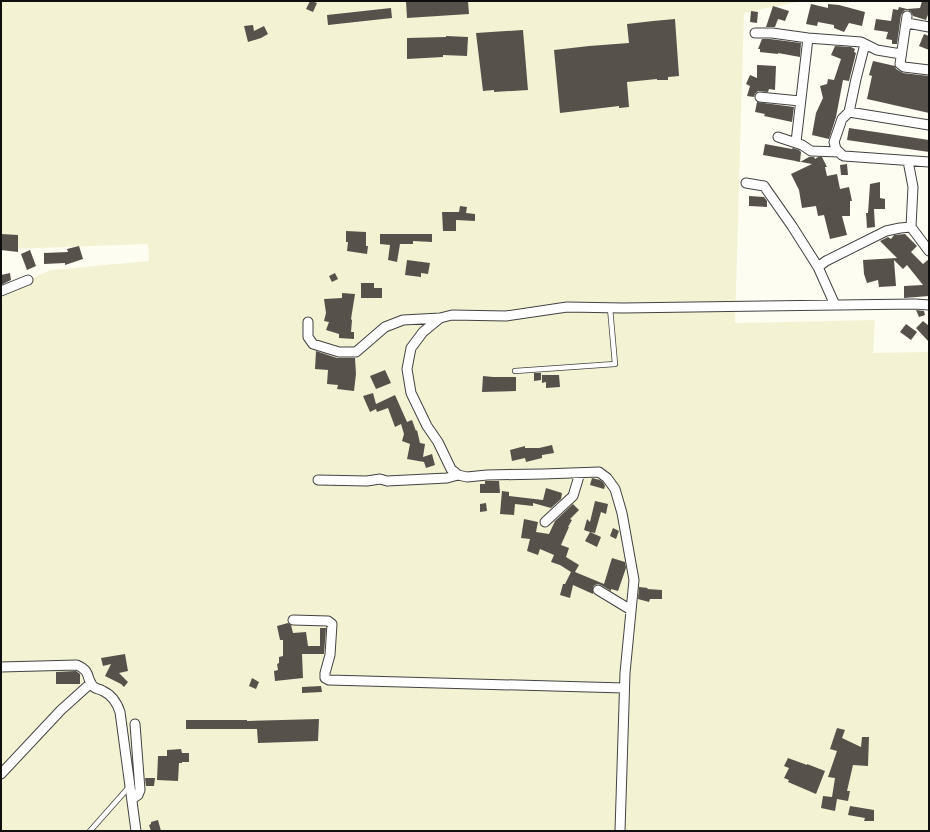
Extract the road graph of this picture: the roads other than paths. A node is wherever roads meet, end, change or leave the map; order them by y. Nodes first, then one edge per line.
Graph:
1 (929, 27) edge
2 (755, 33) dead end
3 (808, 38) junction
4 (865, 44) junction
5 (901, 54) junction
6 (929, 70) edge
7 (760, 98) dead end
8 (800, 101) junction
9 (849, 112) junction
10 (929, 125) edge
11 (778, 137) dead end
12 (796, 142) junction
13 (839, 152) junction
14 (908, 161) junction
15 (929, 162) edge
16 (746, 183) dead end
17 (911, 227) junction
18 (929, 251) edge
19 (818, 267) junction
20 (28, 280) dead end
21 (1, 291) edge
22 (835, 305) junction
23 (929, 305) edge
24 (610, 308) junction
25 (440, 318) junction
26 (308, 322) dead end
27 (515, 371) dead end
28 (580, 473) junction
29 (458, 475) junction
30 (318, 480) dead end
31 (545, 522) dead end
32 (598, 590) dead end
33 (631, 610) junction
34 (293, 620) dead end
35 (1, 667) edge
36 (91, 683) junction
37 (624, 688) junction
38 (135, 724) dead end
39 (1, 774) edge
40 (130, 786) junction
41 (132, 799) junction
42 (90, 831) edge
43 (136, 831) edge
44 (620, 831) edge

1 - 5 street
2 - 3 street
3 - 4 street
3 - 8 street
4 - 5 street
4 - 9 street
5 - 6 street
7 - 8 street
8 - 12 street
9 - 10 street
9 - 13 street
11 - 12 street
12 - 13 street
13 - 14 street
14 - 15 street
14 - 17 street
16 - 19 street
17 - 18 street
17 - 19 street
19 - 22 street
20 - 21 street
22 - 23 street
22 - 24 street
24 - 25 street
24 - 27 lane
25 - 26 street
25 - 29 street
28 - 29 street
28 - 31 street
28 - 33 street
29 - 30 street
32 - 33 street
33 - 37 street
34 - 37 street
35 - 36 street
36 - 39 street
36 - 40 street
37 - 44 street
38 - 41 street
40 - 41 street
40 - 42 lane
41 - 43 street

